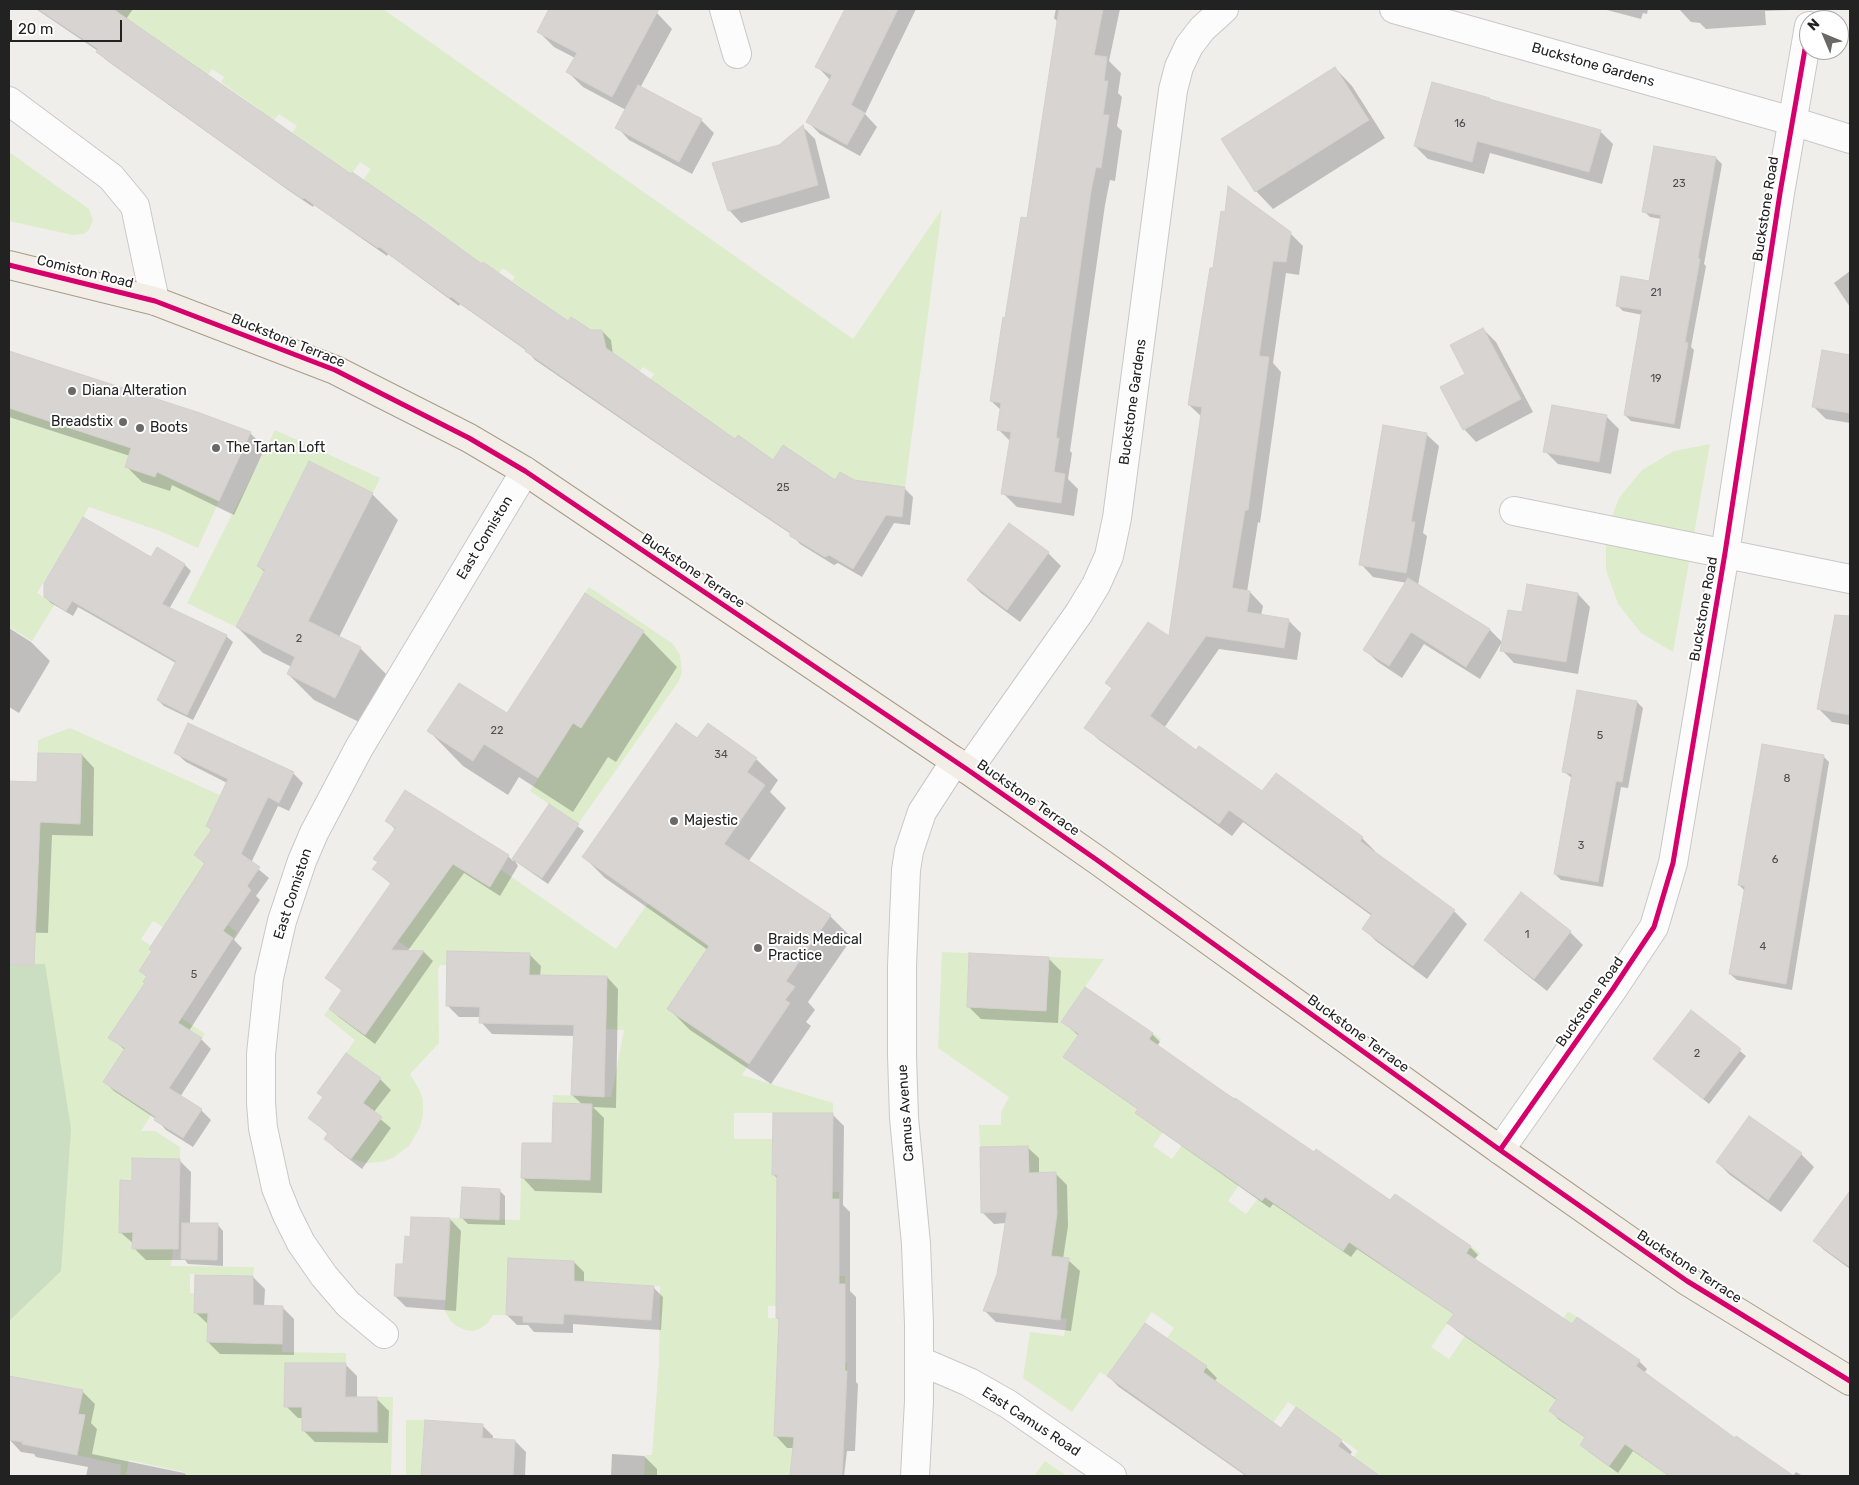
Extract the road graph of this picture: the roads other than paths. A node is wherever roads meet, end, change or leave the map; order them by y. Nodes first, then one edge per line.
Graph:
1 (724, 9) edge
2 (1224, 9) edge
3 (1394, 9) edge
4 (737, 54) dead end
5 (1803, 60) edge
6 (9, 101) edge
7 (1792, 121) junction
8 (1850, 139) edge
9 (9, 265) edge
10 (155, 301) junction
11 (525, 471) junction
12 (1514, 511) dead end
13 (1725, 553) junction
14 (1850, 579) edge
15 (962, 765) junction
16 (1500, 1150) junction
17 (384, 1334) dead end
18 (920, 1361) junction
19 (1850, 1381) edge
20 (915, 1476) edge
21 (1112, 1476) edge

1 - 4 street
2 - 15 street, Buckstone Gardens
3 - 7 street, Buckstone Gardens
5 - 7 street, Buckstone Road
6 - 10 street
7 - 8 street, Buckstone Gardens
7 - 13 street, Buckstone Road
9 - 10 main road, Comiston Road
10 - 11 main road, Buckstone Terrace
11 - 15 main road, Buckstone Terrace
11 - 17 street, East Comiston
12 - 13 street, Buckstone Road
13 - 14 street, Buckstone Road
13 - 16 street, Buckstone Road
15 - 16 main road, Buckstone Terrace
15 - 18 street, Camus Avenue
16 - 19 main road, Buckstone Terrace
18 - 20 street, Camus Avenue
18 - 21 street, East Camus Road

